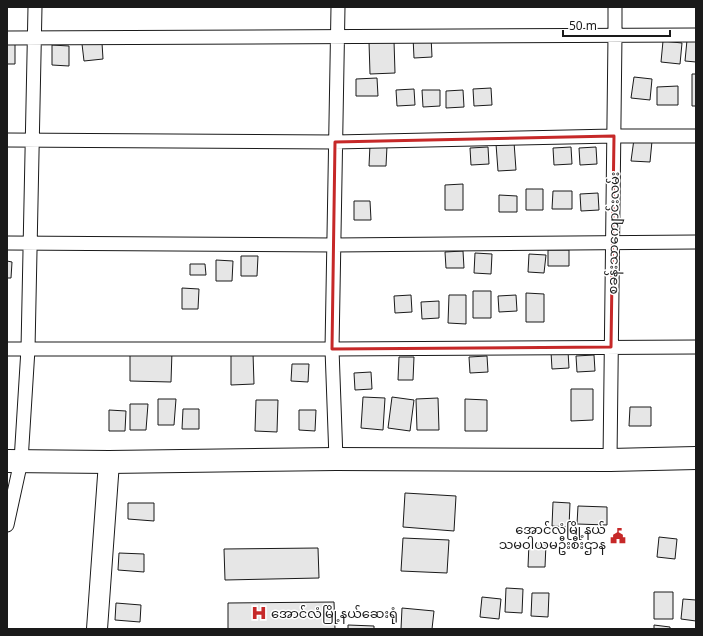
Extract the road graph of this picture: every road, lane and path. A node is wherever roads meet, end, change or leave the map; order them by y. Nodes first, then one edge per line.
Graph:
1 (35, 7) edge
2 (338, 7) edge
3 (615, 7) edge
4 (696, 34) edge
5 (615, 35) junction
6 (337, 36) junction
7 (35, 37) junction
8 (7, 38) edge
9 (614, 136) junction
10 (696, 136) edge
11 (7, 140) edge
12 (32, 140) junction
13 (336, 142) junction
14 (612, 242) junction
15 (696, 242) edge
16 (7, 243) edge
17 (30, 243) junction
18 (334, 245) junction
19 (696, 347) edge
20 (611, 348) junction
21 (7, 349) edge
22 (28, 349) junction
23 (332, 349) junction
24 (696, 458) edge
25 (336, 459) junction
26 (610, 460) junction
27 (14, 461) edge
28 (109, 462) junction
29 (7, 524) edge
30 (97, 629) edge

1 - 7 street
2 - 6 street
3 - 5 street, စခန်းသာကျောင်းလမ်း
4 - 5 street
5 - 6 street
5 - 9 street, စခန်းသာကျောင်းလမ်း
6 - 7 street
6 - 13 street
7 - 8 street
7 - 12 street
9 - 10 street
9 - 13 street
9 - 14 street, စခန်းသာကျောင်းလမ်း
11 - 12 street
12 - 13 street
12 - 17 street
13 - 18 street
14 - 15 street
14 - 18 street
14 - 20 street, စခန်းသာကျောင်းလမ်း
16 - 17 street
17 - 18 street
17 - 22 street
18 - 23 street
19 - 20 street
20 - 23 street
20 - 26 street, စခန်းသာကျောင်းလမ်း
21 - 22 street
22 - 23 street
22 - 27 street
23 - 25 street
24 - 26 highway
25 - 26 highway
25 - 28 highway
27 - 28 highway
27 - 29 street
28 - 30 main road

